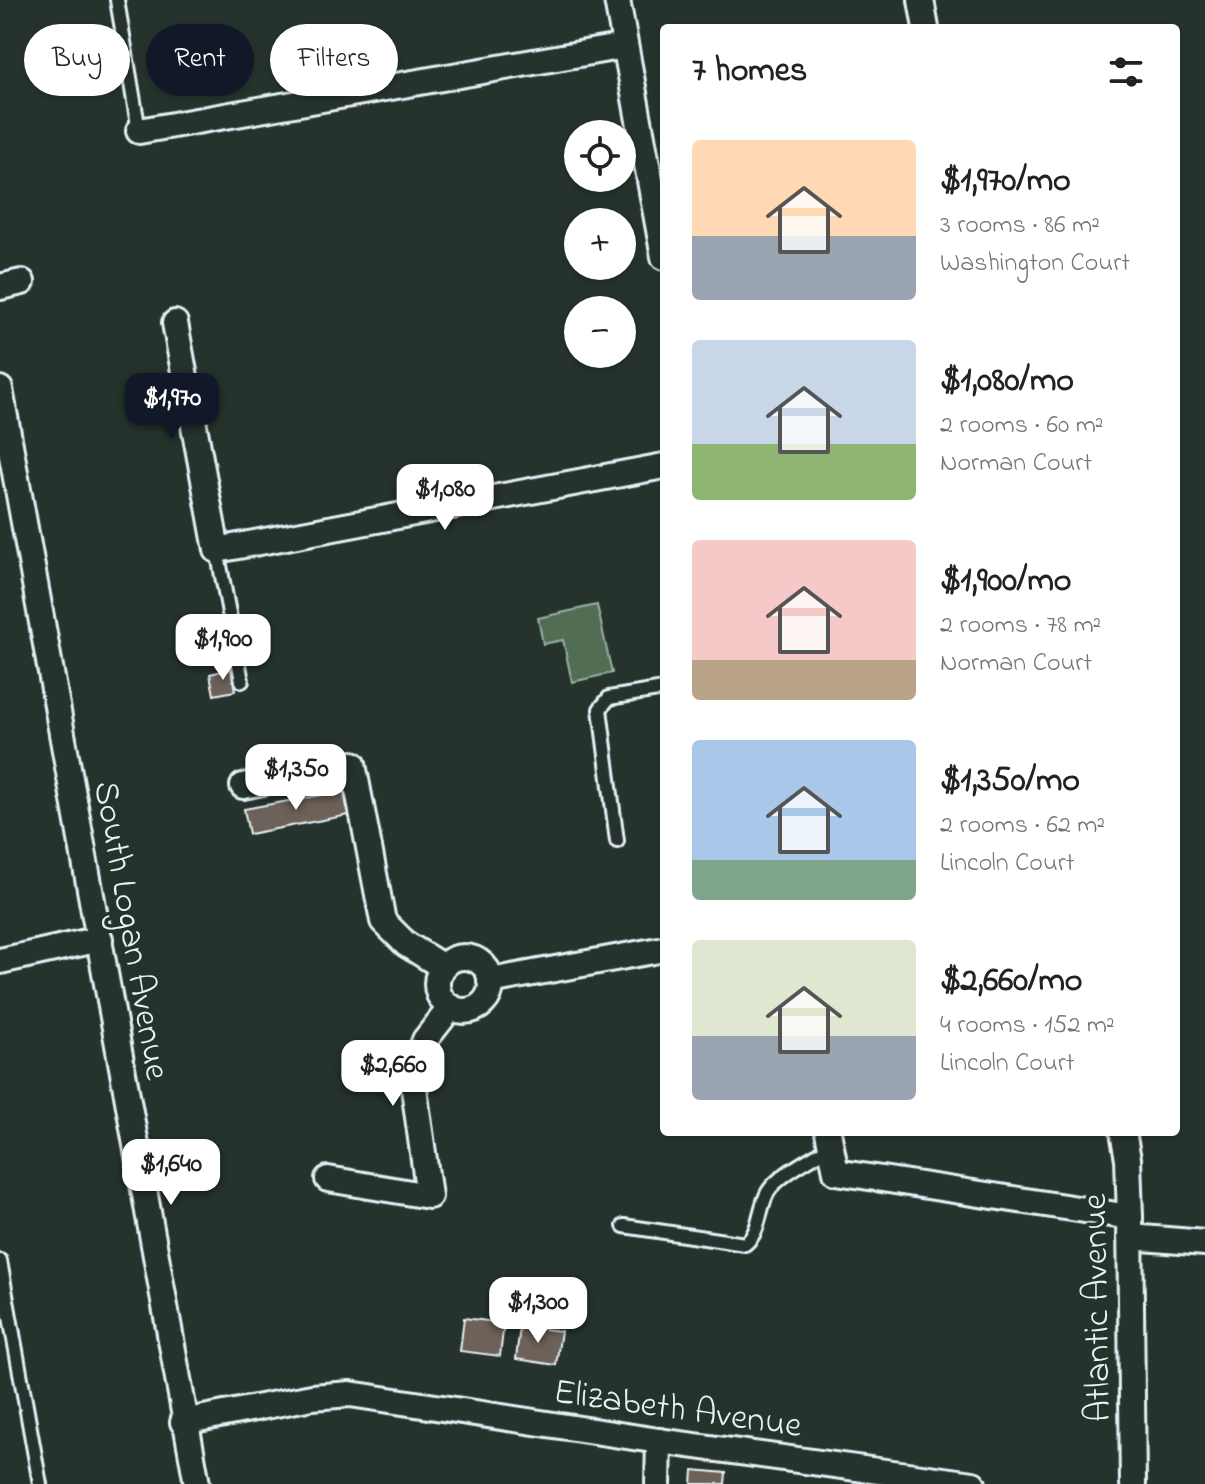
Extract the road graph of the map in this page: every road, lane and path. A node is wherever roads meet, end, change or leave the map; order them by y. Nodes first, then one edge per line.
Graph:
1 (117, 0) edge
2 (617, 0) edge
3 (921, 0) edge
4 (925, 24) edge
5 (625, 46) junction
6 (139, 131) joint
7 (660, 235) edge
8 (175, 323) dead end
9 (0, 389) edge
10 (660, 467) edge
11 (217, 550) junction
12 (242, 681) dead end
13 (660, 690) edge
14 (243, 786) dead end
15 (617, 841) dead end
16 (100, 939) junction
17 (660, 950) edge
18 (0, 961) edge
19 (443, 967) junction
20 (490, 981) junction
21 (451, 1007) junction
22 (1124, 1136) edge
23 (830, 1139) edge
24 (328, 1179) dead end
25 (624, 1226) dead end
26 (1130, 1227) junction
27 (1205, 1243) edge
28 (0, 1261) edge
29 (183, 1422) junction
30 (659, 1441) junction
31 (40, 1484) edge
32 (197, 1484) edge
33 (658, 1484) edge
34 (973, 1484) edge
35 (1133, 1484) edge

1 - 6 lane
2 - 5 street
3 - 4 street
5 - 6 street
5 - 7 street
8 - 11 street
9 - 16 street, South Logan Avenue
10 - 11 street
11 - 12 lane
13 - 15 lane
14 - 19 street
16 - 18 street
16 - 29 street, South Logan Avenue
17 - 20 street
19 - 20 street
19 - 21 street
20 - 21 street
21 - 24 street
22 - 26 street, Atlantic Avenue
23 - 25 lane
23 - 26 street
26 - 27 street
26 - 35 street, Atlantic Avenue
28 - 31 lane
29 - 30 street, Elizabeth Avenue
29 - 32 street, South Logan Avenue
30 - 33 street
30 - 34 street, Elizabeth Avenue

